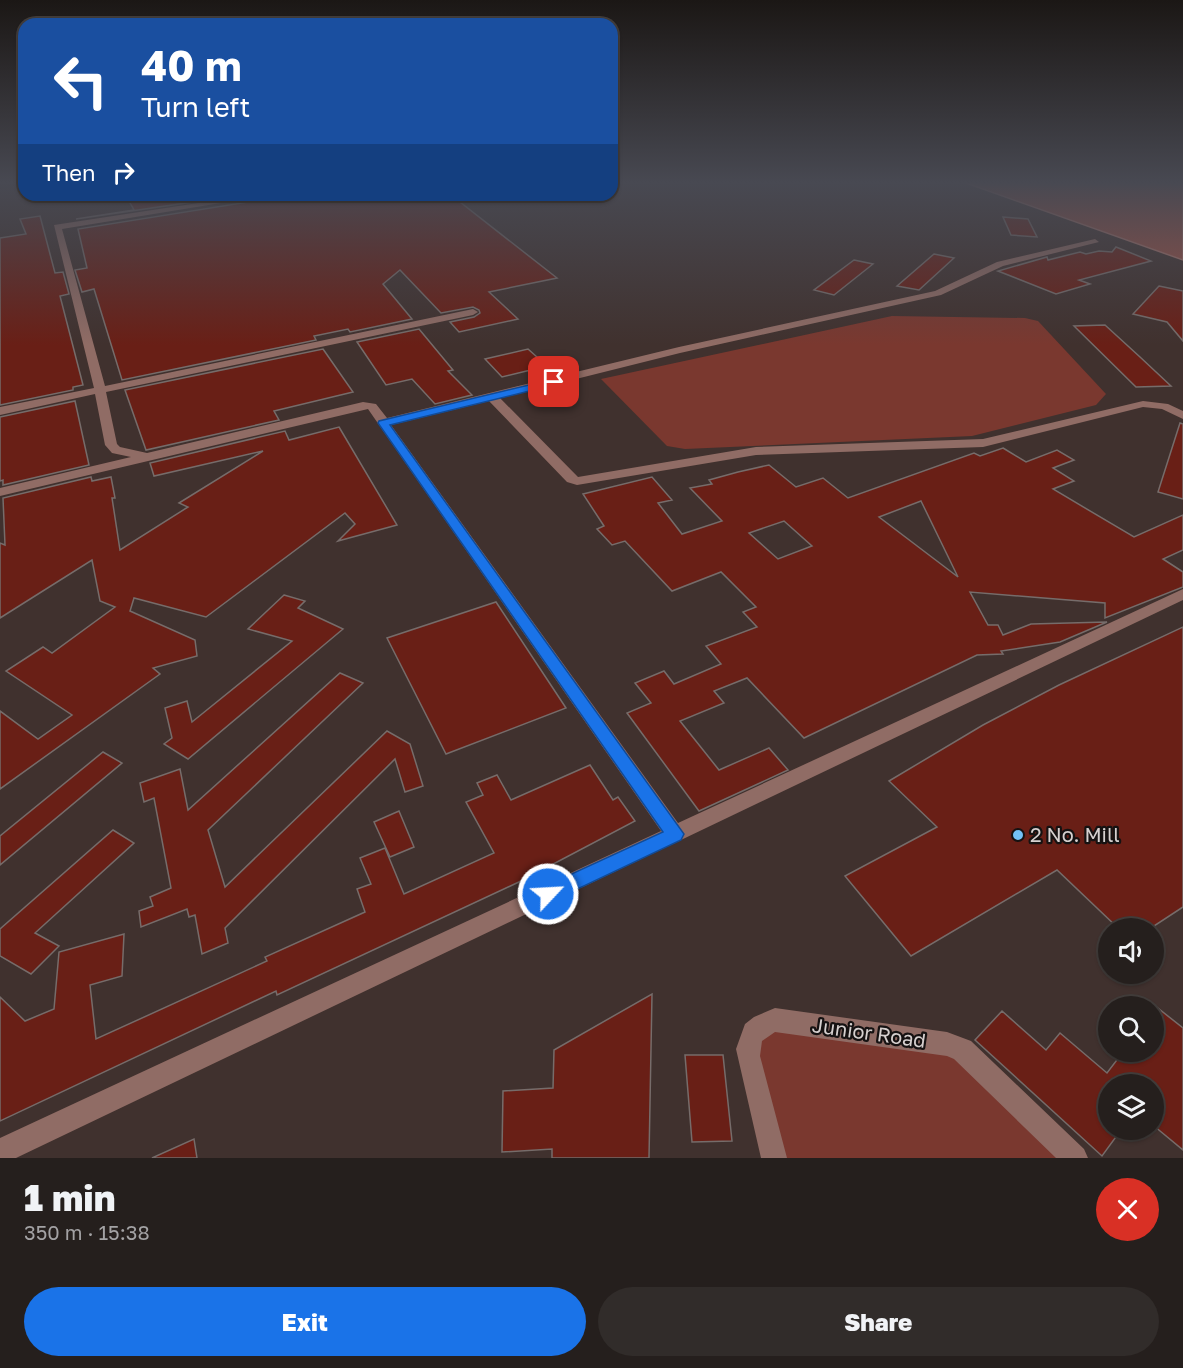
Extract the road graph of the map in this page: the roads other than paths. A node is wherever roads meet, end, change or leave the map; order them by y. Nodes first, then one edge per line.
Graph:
1 (60, 237) edge
2 (1095, 242) dead end
3 (473, 312) dead end
4 (100, 390) junction
5 (492, 397) junction
6 (0, 411) edge
7 (1183, 415) edge
8 (383, 423) junction
9 (148, 456) junction
10 (0, 492) edge
11 (1183, 594) edge
12 (675, 834) junction
13 (0, 1152) edge
14 (774, 1158) edge
15 (1075, 1158) edge

1 - 4 street
2 - 5 street
3 - 4 street
4 - 6 street
4 - 9 street
5 - 7 street
5 - 8 street
8 - 9 street
8 - 12 street
9 - 10 street
11 - 12 street
12 - 13 street
14 - 15 street, Junior Road

